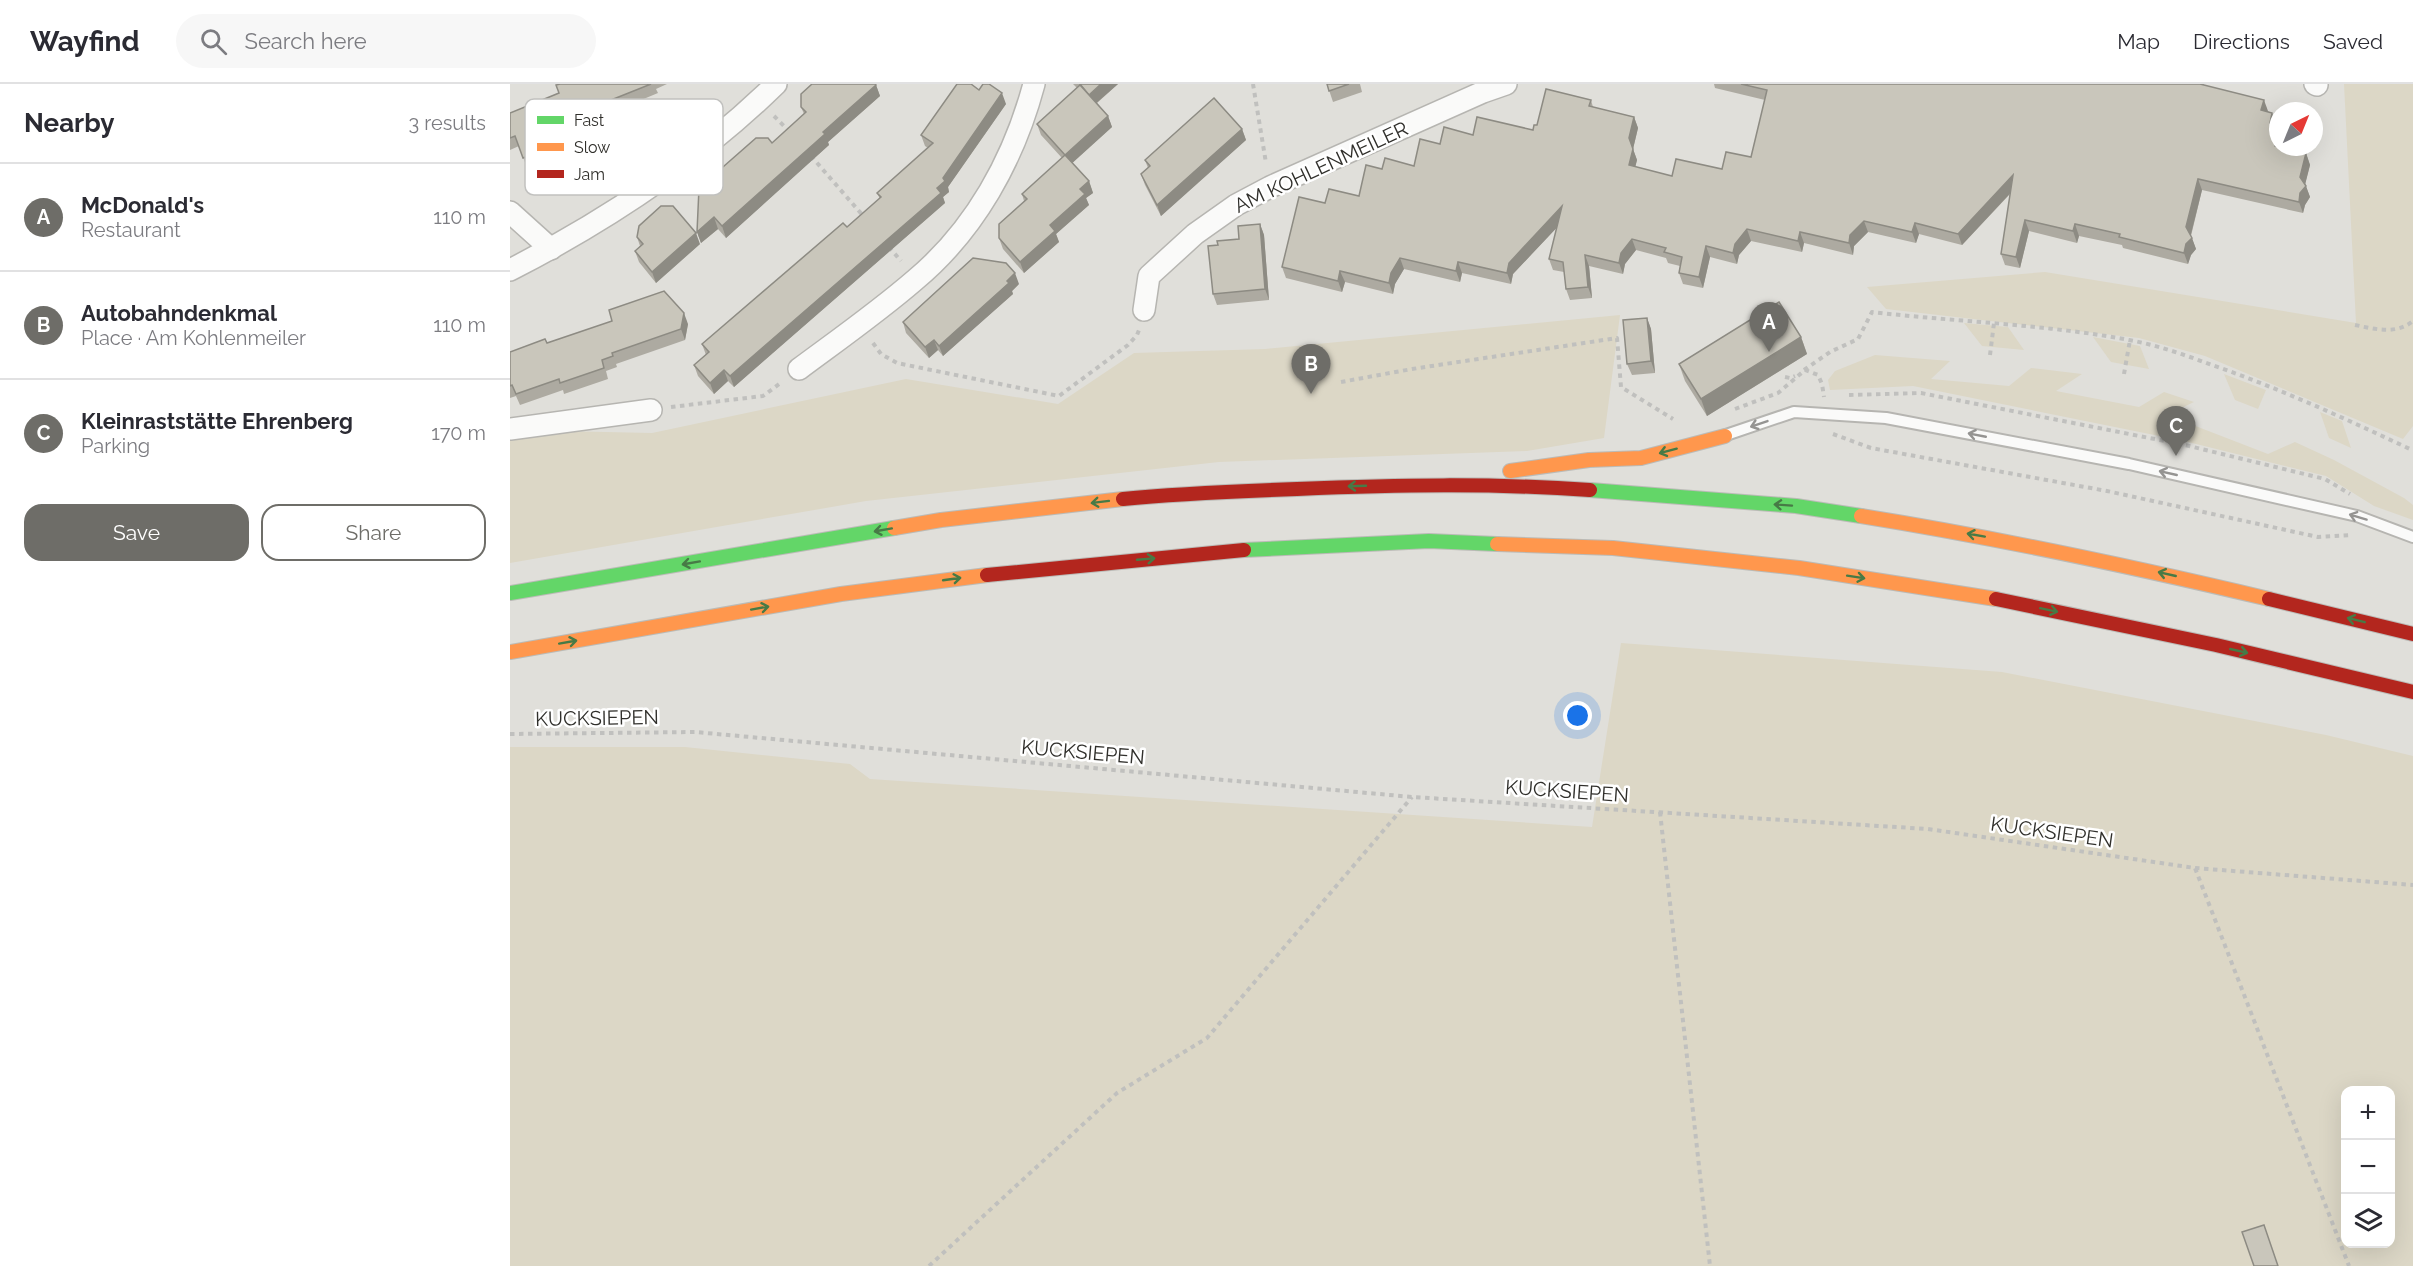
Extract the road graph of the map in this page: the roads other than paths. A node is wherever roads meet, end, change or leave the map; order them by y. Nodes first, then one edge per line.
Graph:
1 (776, 84) edge
2 (1034, 84) edge
3 (1506, 84) edge
4 (723, 130) edge
5 (639, 195) edge
6 (510, 212) edge
7 (551, 249) junction
8 (510, 270) edge
9 (1144, 310) road end
10 (799, 369) road end
11 (651, 410) road end
12 (510, 429) edge
13 (1725, 436) joint
14 (1416, 484) junction
15 (2413, 537) edge
16 (510, 594) edge
17 (2413, 634) edge
18 (510, 652) edge
19 (2389, 686) junction
20 (2413, 692) edge
21 (2413, 698) edge

1 - 4 street
2 - 10 street
3 - 9 street, AM KOHLENMEILER
5 - 7 street
6 - 7 street
7 - 8 street
11 - 12 street
13 -> 14 highway
15 -> 13 lane
14 -> 16 highway
17 -> 14 highway
18 -> 19 highway
19 - 20 highway
19 - 21 highway

